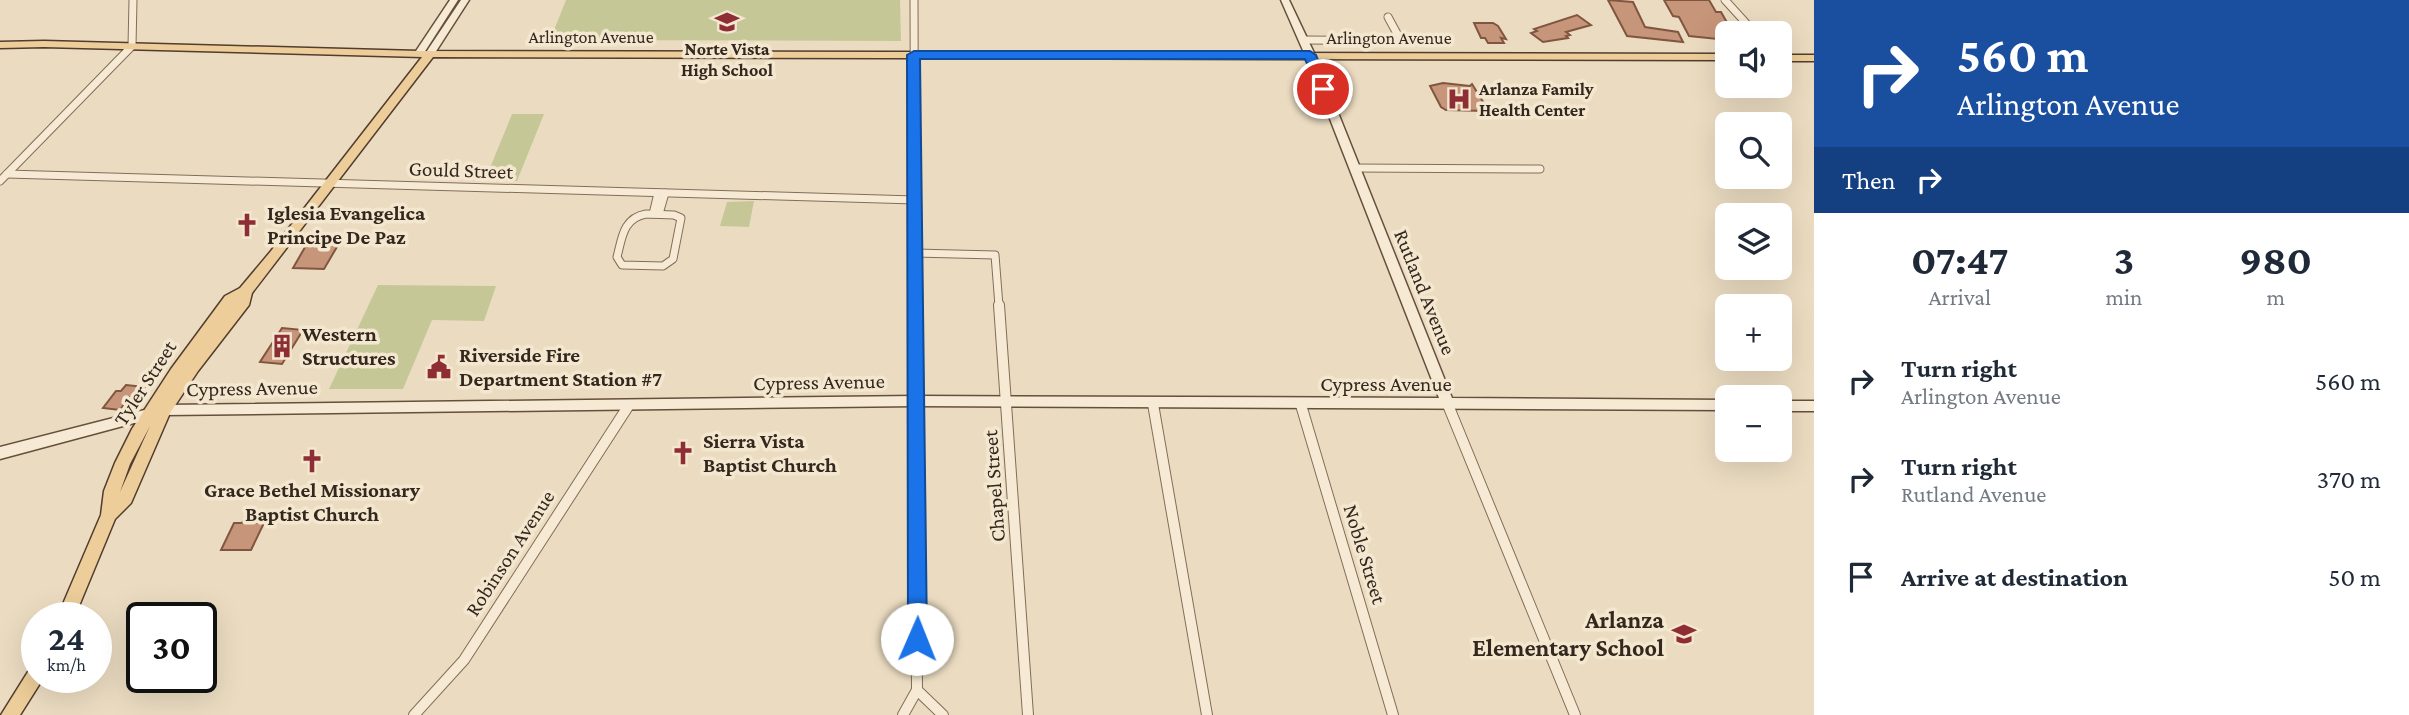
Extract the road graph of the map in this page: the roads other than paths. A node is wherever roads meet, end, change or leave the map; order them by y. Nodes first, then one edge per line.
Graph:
1 (133, 0) edge
2 (454, 0) edge
3 (465, 0) edge
4 (914, 0) edge
5 (1285, 0) edge
6 (1725, 0) edge
7 (1388, 17) dead end
8 (1744, 21) edge
9 (1304, 40) junction
10 (1401, 41) junction
11 (1444, 41) dead end
12 (0, 45) edge
13 (132, 46) junction
14 (424, 54) junction
15 (914, 55) junction
16 (1310, 55) junction
17 (1715, 57) edge
18 (1792, 58) edge
19 (1814, 58) edge
20 (1354, 168) junction
21 (1540, 169) dead end
22 (7, 174) junction
23 (0, 181) edge
24 (329, 184) junction
25 (661, 193) junction
26 (915, 200) junction
27 (656, 214) junction
28 (631, 217) joint
29 (915, 253) junction
30 (917, 401) junction
31 (1008, 402) junction
32 (1153, 404) junction
33 (629, 405) junction
34 (1301, 405) junction
35 (1448, 405) junction
36 (1715, 405) edge
37 (1792, 406) edge
38 (1814, 406) edge
39 (157, 412) junction
40 (0, 453) edge
41 (72, 602) edge
42 (917, 690) junction
43 (24, 693) edge
44 (10, 715) edge
45 (414, 715) edge
46 (903, 715) edge
47 (943, 715) edge
48 (1028, 715) edge
49 (1207, 715) edge
50 (1393, 715) edge
51 (1575, 715) edge

1 - 13 street
2 - 14 street, Tyler Street
3 - 14 street, Tyler Street
4 - 15 street
5 - 9 street, Rutland Avenue
6 - 8 street
7 - 10 street
9 - 10 street
9 - 16 street, Rutland Avenue
10 - 11 street
12 - 13 main road, Arlington Avenue
13 - 14 main road, Arlington Avenue
13 - 22 street
14 - 15 main road, Arlington Avenue
14 - 24 main road, Tyler Street
15 - 16 main road, Arlington Avenue
15 - 26 street
16 - 17 main road, Arlington Avenue
16 - 20 street, Rutland Avenue
18 - 19 main road
20 - 21 street
20 - 35 street, Rutland Avenue
22 - 23 street
22 - 24 street, Gould Street
24 - 25 street, Gould Street
24 - 39 main road, Tyler Street
25 - 26 street, Gould Street
25 - 27 street
26 - 29 street
27 - 28 street
27 - 28 street
29 - 30 street
29 - 31 street, Chapel Street
30 - 31 street, Cypress Avenue
30 - 33 street, Cypress Avenue
30 - 42 street
31 - 32 street, Cypress Avenue
31 - 48 street, Chapel Street
32 - 34 street, Cypress Avenue
32 - 49 street
33 - 39 street, Cypress Avenue
33 - 45 street, Robinson Avenue
34 - 35 street, Cypress Avenue
34 - 50 street, Noble Street
35 - 36 street, Cypress Avenue
35 - 51 street, Rutland Avenue
37 - 38 street
39 - 40 street, Cypress Avenue
39 - 41 main road, Tyler Street
42 - 46 street
42 - 47 street
43 - 44 main road

